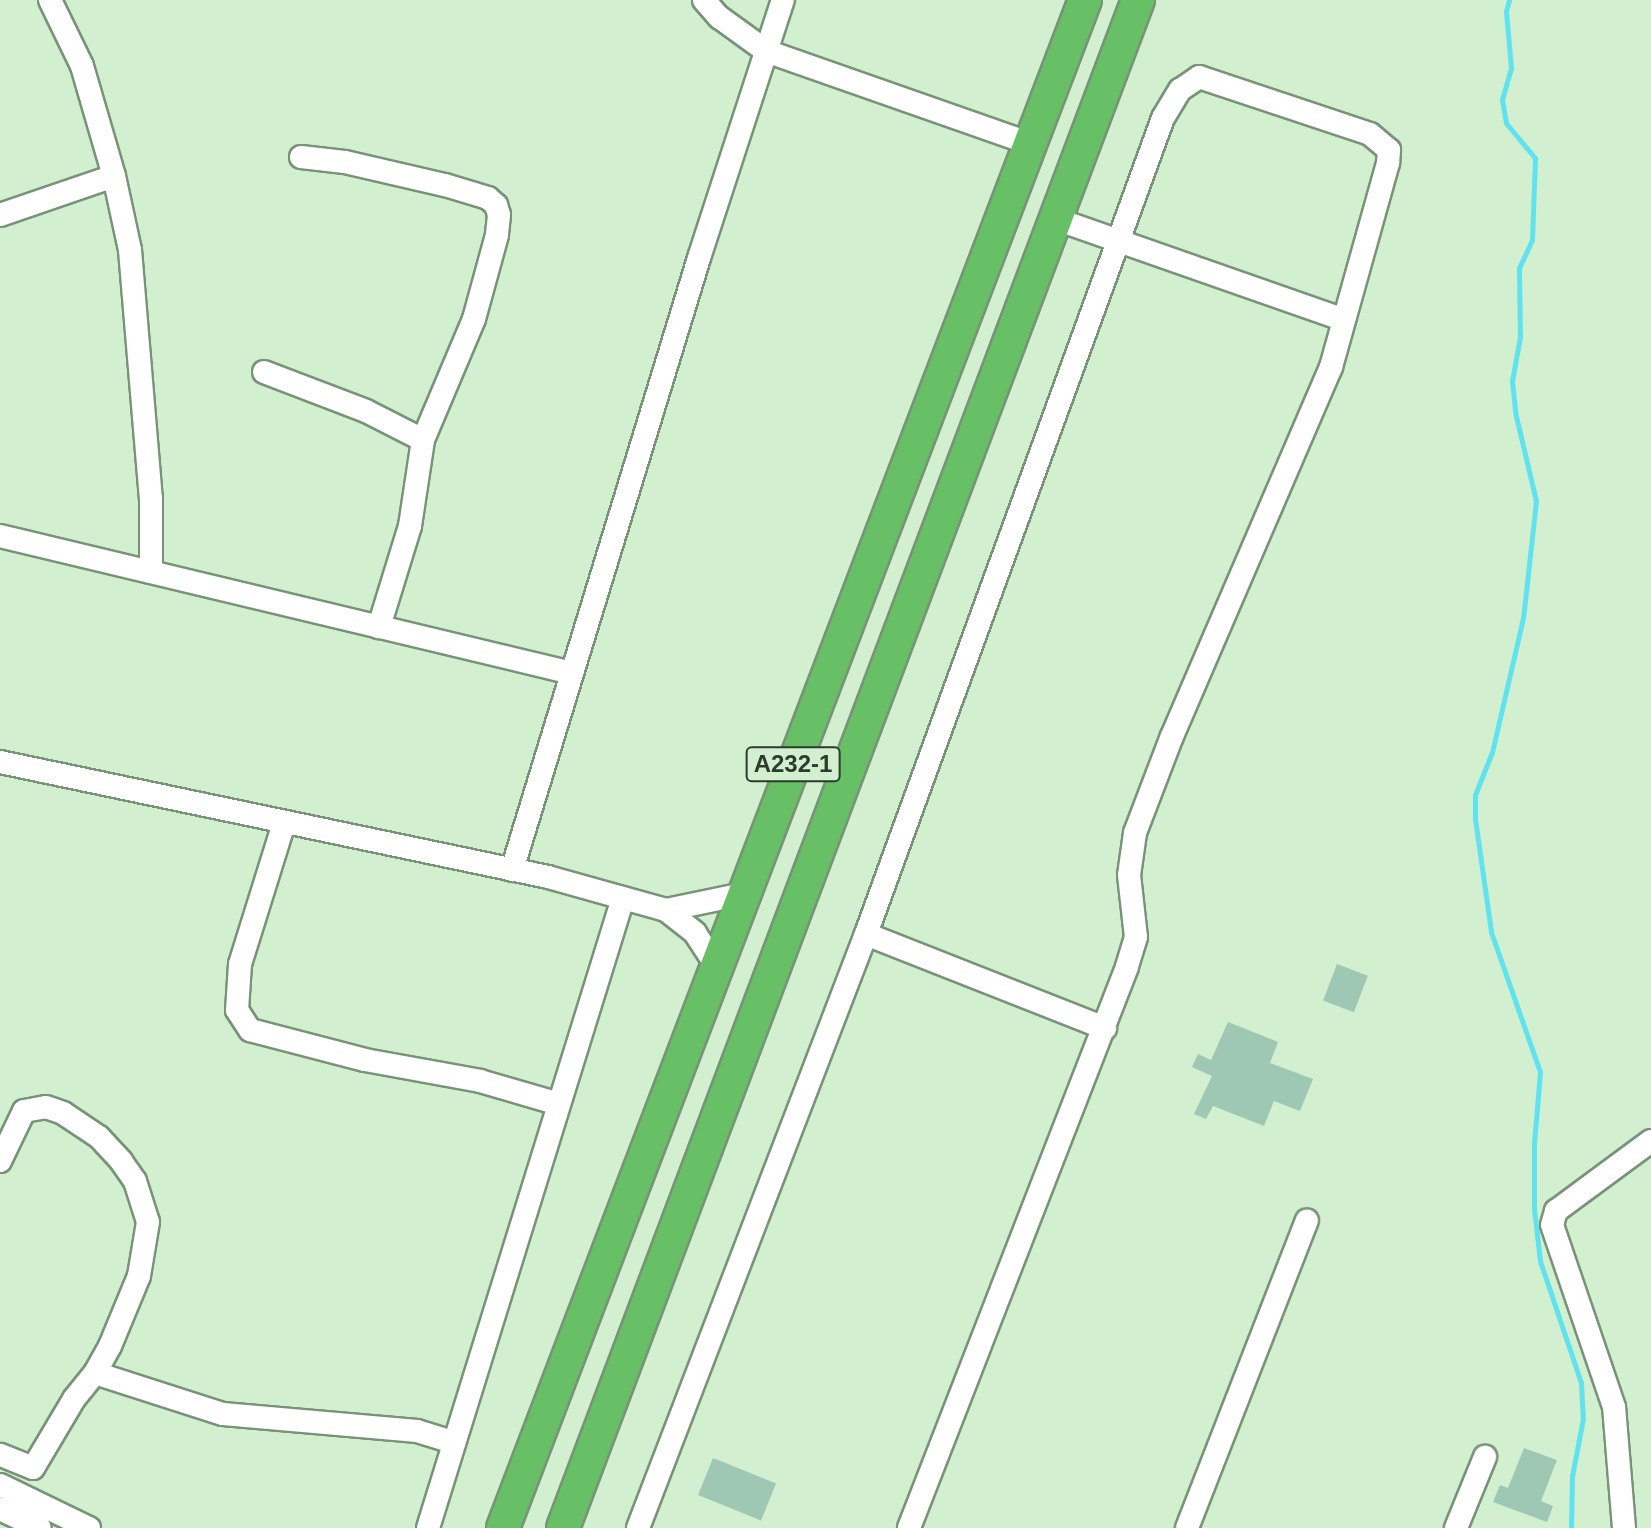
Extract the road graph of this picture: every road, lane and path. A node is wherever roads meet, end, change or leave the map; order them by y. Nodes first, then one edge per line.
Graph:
1 (50, 0) edge
2 (704, 0) edge
3 (783, 0) edge
4 (1085, 0) edge
5 (1138, 0) edge
6 (766, 51) junction
7 (1031, 144) junction
8 (301, 157) dead end
9 (114, 176) junction
10 (0, 215) edge
11 (1056, 219) junction
12 (1120, 242) junction
13 (1344, 320) junction
14 (264, 372) dead end
15 (423, 440) junction
16 (0, 536) edge
17 (151, 572) junction
18 (379, 627) junction
19 (572, 673) junction
20 (0, 762) edge
21 (284, 823) junction
22 (512, 870) junction
23 (743, 894) junction
24 (623, 898) junction
25 (666, 910) junction
26 (866, 934) junction
27 (716, 965) junction
28 (1105, 1028) junction
29 (559, 1104) junction
30 (1651, 1141) edge
31 (0, 1161) edge
32 (1307, 1221) dead end
33 (95, 1373) junction
34 (454, 1442) junction
35 (0, 1455) edge
36 (1485, 1457) dead end
37 (0, 1485) edge
38 (0, 1509) edge
39 (40, 1528) edge
40 (89, 1528) edge
41 (428, 1528) edge
42 (503, 1528) edge
43 (563, 1528) edge
44 (638, 1528) edge
45 (909, 1528) edge
46 (1187, 1528) edge
47 (1456, 1528) edge
48 (1624, 1528) edge

1 - 9 street
2 - 6 street
3 - 6 street
4 - 7 highway, A232-1
5 - 11 highway, A232-1
6 - 7 street
6 - 19 street
7 - 23 highway, A232-1
8 - 15 street
9 - 10 street
9 - 17 street
11 - 12 street
11 - 43 highway, A232-1
12 - 13 street
12 - 13 street
12 - 26 street
13 - 28 street
14 - 15 street
15 - 18 street
16 - 17 street
17 - 18 street
18 - 19 street
19 - 22 street
20 - 21 street
21 - 22 street
21 - 29 street
22 - 24 street
23 - 25 street
23 - 27 highway, A232-1
24 - 25 street
24 - 29 street
25 - 27 street
26 - 28 street
26 - 44 street
27 - 42 highway, A232-1
28 - 45 street
29 - 34 street
30 - 48 street
31 - 33 street
32 - 46 street
33 - 34 street
33 - 35 street
34 - 41 street
36 - 47 street
37 - 40 street
38 - 39 street

